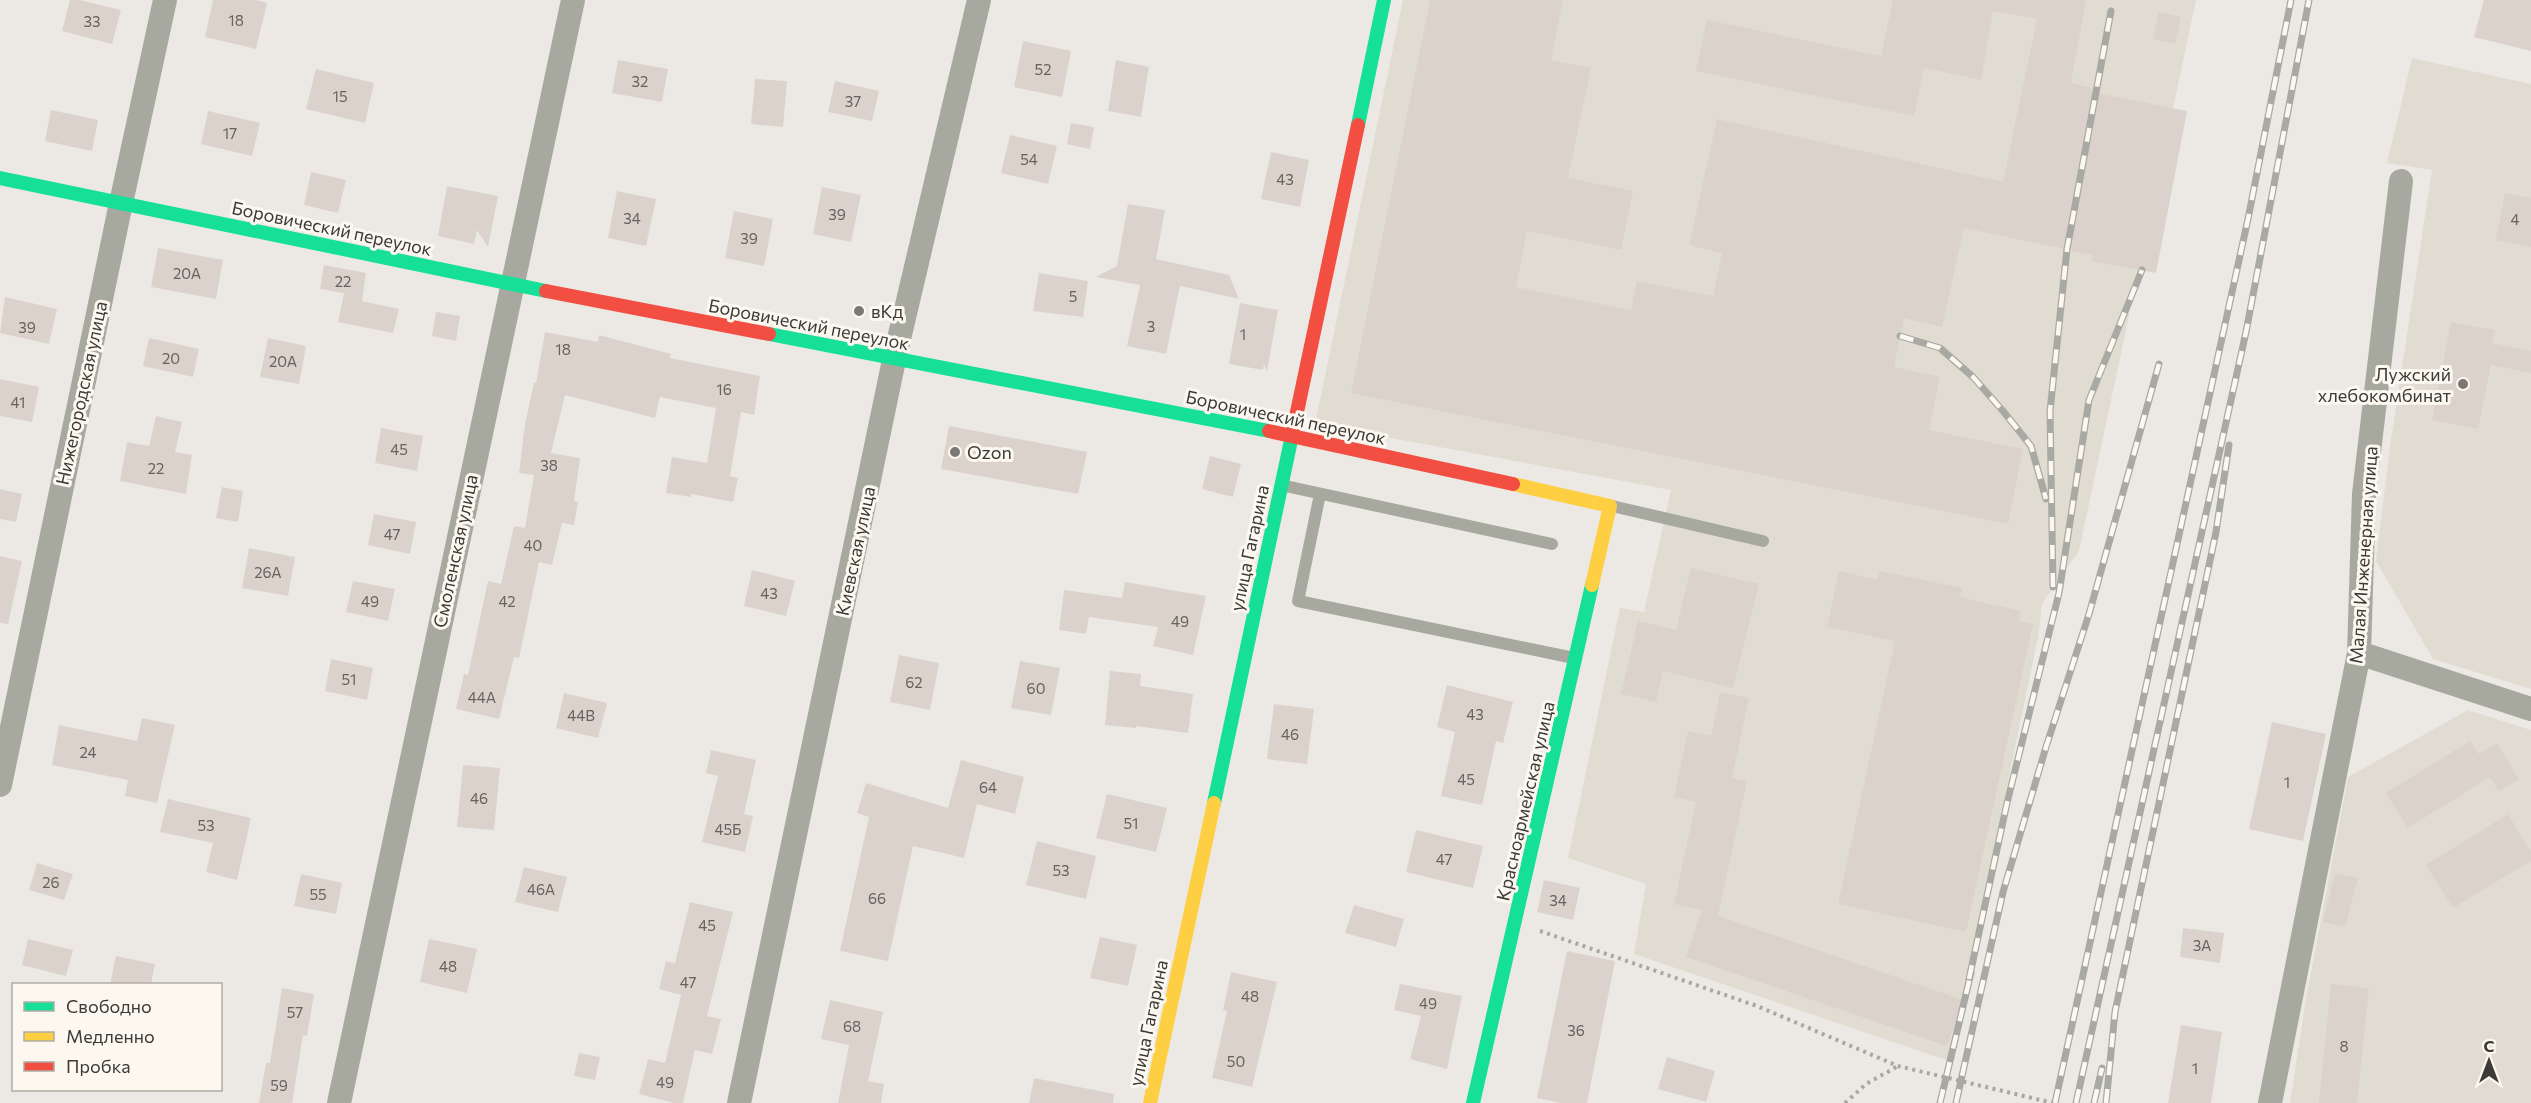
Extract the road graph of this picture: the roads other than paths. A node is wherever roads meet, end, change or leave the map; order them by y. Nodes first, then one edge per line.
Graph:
1 (165, 0) edge
2 (573, 0) edge
3 (979, 0) edge
4 (1384, 0) edge
5 (0, 178) edge
6 (2401, 181) dead end
7 (121, 203) junction
8 (511, 284) junction
9 (894, 360) junction
10 (1291, 435) junction
11 (1280, 485) junction
12 (1320, 494) junction
13 (1610, 506) junction
14 (1763, 541) dead end
15 (1552, 544) dead end
16 (2359, 653) junction
17 (1576, 658) junction
18 (2531, 709) edge
19 (0, 786) edge
20 (339, 1103) edge
21 (739, 1103) edge
22 (1150, 1103) edge
23 (1473, 1103) edge
24 (2270, 1103) edge

1 - 7 street, Нижегородская улица
2 - 8 street, Смоленская улица
3 - 9 street, Киевская улица
4 - 10 street, улица Гагарина
5 - 7 street, Боровический переулок
6 - 16 street, Малая Инженерная улица
7 - 8 street, Боровический переулок
7 - 19 street, Нижегородская улица
8 - 9 street, Боровический переулок
8 - 20 street, Смоленская улица
9 - 10 street, Боровический переулок
9 - 21 street, Киевская улица
10 - 11 street, улица Гагарина
10 - 13 street, Боровический переулок
11 - 12 lane
11 - 22 street, улица Гагарина
12 - 15 lane
12 - 17 lane
13 - 14 lane
13 - 17 street, Красноармейская улица
16 - 18 street
16 - 24 street, Малая Инженерная улица
17 - 23 street, Красноармейская улица

